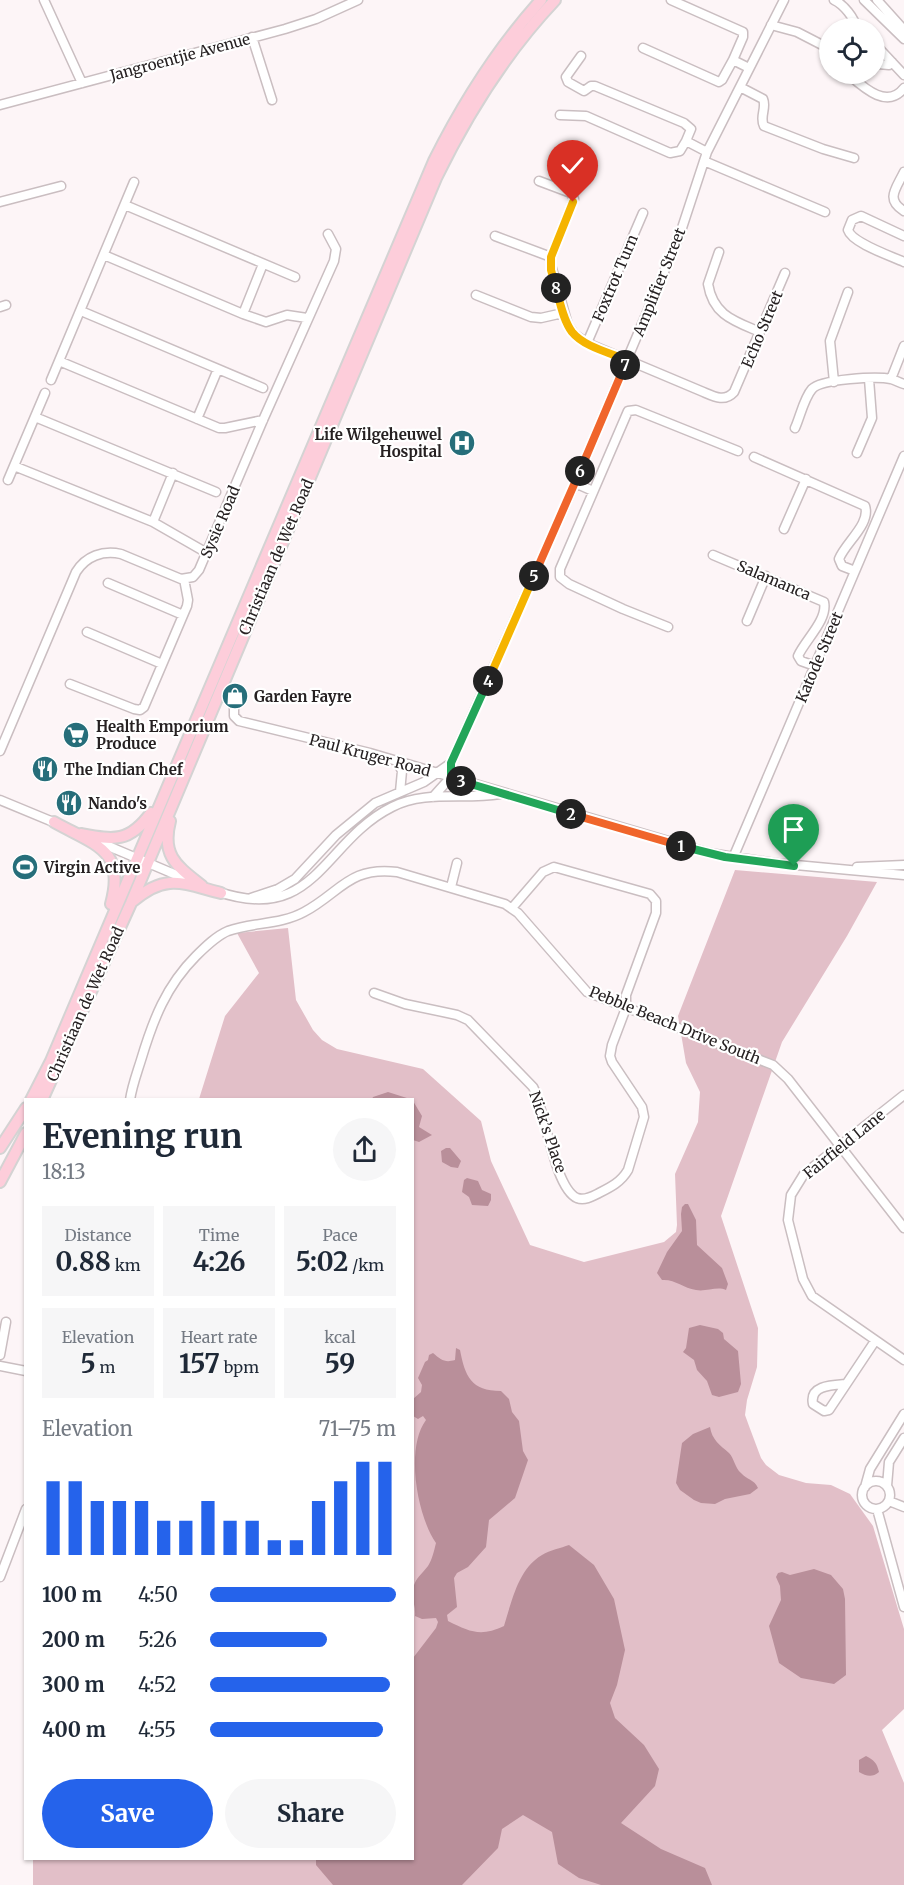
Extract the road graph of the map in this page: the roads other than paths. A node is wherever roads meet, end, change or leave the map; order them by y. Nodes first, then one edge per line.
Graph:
1 (44, 0) edge
2 (358, 0) edge
3 (541, 0) edge
4 (555, 0) edge
5 (671, 0) edge
6 (784, 0) edge
7 (834, 0) edge
8 (864, 0) edge
9 (877, 0) edge
10 (851, 18) edge
11 (771, 25) junction
12 (904, 30) edge
13 (252, 37) junction
14 (904, 39) edge
15 (819, 43) edge
16 (643, 48) dead end
17 (885, 55) edge
18 (581, 56) dead end
19 (733, 60) junction
20 (892, 62) junction
21 (885, 64) edge
22 (749, 68) junction
23 (904, 75) edge
24 (82, 83) junction
25 (861, 84) edge
26 (740, 87) junction
27 (904, 88) edge
28 (272, 100) dead end
29 (0, 105) edge
30 (560, 115) dead end
31 (686, 141) junction
32 (705, 156) junction
33 (854, 158) dead end
34 (904, 172) edge
35 (539, 181) dead end
36 (134, 182) dead end
37 (61, 186) dead end
38 (0, 202) edge
39 (125, 205) junction
40 (904, 211) edge
41 (825, 212) dead end
42 (643, 213) dead end
43 (328, 234) dead end
44 (495, 236) dead end
45 (904, 236) edge
46 (719, 252) dead end
47 (104, 255) junction
48 (551, 257) junction
49 (904, 262) edge
50 (263, 264) junction
51 (785, 273) dead end
52 (295, 277) dead end
53 (848, 292) dead end
54 (476, 295) dead end
55 (81, 310) junction
56 (563, 313) junction
57 (243, 314) junction
58 (307, 318) junction
59 (760, 332) junction
60 (587, 343) junction
61 (904, 346) edge
62 (627, 360) junction
63 (59, 361) junction
64 (218, 369) junction
65 (869, 379) junction
66 (891, 379) junction
67 (51, 380) dead end
68 (834, 382) junction
69 (904, 384) edge
70 (263, 388) dead end
71 (45, 393) dead end
72 (35, 417) junction
73 (197, 419) junction
74 (263, 420) junction
75 (795, 428) dead end
76 (738, 451) dead end
77 (857, 453) dead end
78 (904, 456) edge
79 (754, 458) dead end
80 (14, 466) junction
81 (174, 473) junction
82 (8, 480) dead end
83 (806, 480) junction
84 (575, 483) junction
85 (593, 491) junction
86 (216, 492) dead end
87 (153, 522) junction
88 (784, 529) dead end
89 (207, 553) junction
90 (713, 555) dead end
91 (855, 571) junction
92 (765, 576) junction
93 (184, 579) junction
94 (108, 583) dead end
95 (183, 615) junction
96 (747, 621) dead end
97 (668, 627) dead end
98 (87, 632) dead end
99 (162, 664) junction
100 (815, 666) junction
101 (70, 684) dead end
102 (234, 705) dead end
103 (0, 751) edge
104 (398, 763) junction
105 (451, 763) junction
106 (437, 774) junction
107 (451, 777) junction
108 (400, 792) junction
109 (502, 794) junction
110 (163, 797) junction
111 (433, 797) junction
112 (0, 800) edge
113 (175, 801) junction
114 (54, 822) junction
115 (77, 833) junction
116 (136, 858) junction
117 (733, 858) junction
118 (147, 863) junction
119 (457, 863) dead end
120 (904, 865) edge
121 (833, 869) junction
122 (904, 876) edge
123 (202, 886) junction
124 (452, 887) junction
125 (221, 893) junction
126 (251, 898) junction
127 (131, 903) junction
128 (512, 908) junction
129 (100, 942) junction
130 (374, 993) dead end
131 (626, 1008) junction
132 (904, 1095) edge
133 (32, 1098) edge
134 (43, 1098) edge
135 (130, 1098) edge
136 (24, 1111) edge
137 (24, 1137) edge
138 (840, 1146) junction
139 (0, 1148) edge
140 (0, 1182) edge
141 (904, 1228) edge
142 (6, 1322) dead end
143 (875, 1341) junction
144 (0, 1355) edge
145 (904, 1360) edge
146 (0, 1366) edge
147 (24, 1371) edge
148 (846, 1384) dead end
149 (904, 1414) edge
150 (904, 1438) edge
151 (887, 1486) junction
152 (865, 1487) junction
153 (889, 1501) junction
154 (904, 1507) edge
155 (877, 1509) junction
156 (24, 1513) edge
157 (3, 1559) edge
158 (0, 1577) edge
159 (904, 1607) edge

1 - 24 street
2 - 13 street, Jangroentjie Avenue
3 - 110 main road, Christiaan de Wet Road
4 - 113 main road, Christiaan de Wet Road
5 - 19 street
6 - 11 street, Amplifier Street
7 - 10 street
8 - 14 street
9 - 12 street
11 - 15 street
11 - 22 street, Amplifier Street
13 - 24 street, Jangroentjie Avenue
13 - 28 street
16 - 19 street
17 - 20 street
18 - 31 street
19 - 22 street
20 - 21 street
20 - 23 street
22 - 26 street, Amplifier Street
24 - 29 street, Jangroentjie Avenue
25 - 27 street
26 - 32 street, Amplifier Street
26 - 33 street
30 - 31 street
31 - 32 street
32 - 41 street
32 - 62 street, Amplifier Street
34 - 40 street
35 - 48 street
36 - 39 street
37 - 38 street
39 - 47 street
39 - 50 street
42 - 60 street, Foxtrot Turn
43 - 58 street, Sysie Road
44 - 48 street
45 - 49 street
46 - 59 street
47 - 55 street
47 - 57 street
48 - 56 street
50 - 52 street
50 - 57 street
51 - 59 street, Echo Street
53 - 68 street
54 - 56 street
55 - 63 street
55 - 64 street
56 - 60 street
57 - 58 street
58 - 74 street, Sysie Road
59 - 62 street, Echo Street
60 - 62 street
61 - 66 street
62 - 84 street, Amplifier Street
63 - 67 street
63 - 73 street
64 - 70 street
64 - 73 street
65 - 66 street
65 - 68 street
65 - 77 street
66 - 69 street
68 - 75 street
71 - 72 street
72 - 80 street
72 - 81 street
73 - 74 street
74 - 89 street, Sysie Road
76 - 85 street
78 - 91 street, Katode Street
79 - 83 street
80 - 82 street
80 - 87 street
81 - 86 street
81 - 87 street
83 - 88 street
83 - 91 street
84 - 85 street
84 - 105 street, Amplifier Street
85 - 97 street
87 - 89 street
89 - 93 street, Sysie Road
90 - 92 street, Salamanca
91 - 100 street, Katode Street
92 - 96 street
92 - 100 street, Salamanca
93 - 95 street
93 - 103 street
94 - 95 street
95 - 99 street
98 - 99 street
99 - 101 street
100 - 117 street, Katode Street
102 - 104 street, Paul Kruger Road
104 - 106 street, Paul Kruger Road
104 - 108 street
105 - 106 street, Amplifier Street
105 - 107 street, Amplifier Street
106 - 107 street, Paul Kruger Road
106 - 108 street, Amplifier Street
107 - 109 street, Paul Kruger Road
107 - 111 street
108 - 126 street, Amplifier Street
109 - 111 street, Amplifier Street
109 - 117 street, Paul Kruger Road
110 - 115 main road
110 - 116 main road, Christiaan de Wet Road
111 - 126 street, Amplifier Street
112 - 114 street, Amplifier Street
113 - 118 main road, Christiaan de Wet Road
113 - 123 main road
114 - 115 street, Amplifier Street
114 - 129 main road
115 - 116 street, Amplifier Street
116 - 118 street, Amplifier Street
116 - 129 main road, Christiaan de Wet Road
117 - 121 street, Paul Kruger Road
118 - 123 street, Amplifier Street
118 - 127 main road, Christiaan de Wet Road
119 - 124 street
120 - 121 street, Paul Kruger Road
121 - 122 street, Paul Kruger Road
123 - 125 street, Amplifier Street
124 - 128 street, Pebble Beach Drive South
124 - 135 street, Pebble Beach Drive South
125 - 126 street, Amplifier Street
125 - 127 main road
127 - 134 main road, Christiaan de Wet Road
128 - 131 street, Pebble Beach Drive South
128 - 131 street
129 - 133 main road, Christiaan de Wet Road
130 - 131 street, Nick’s Place
131 - 138 street, Pebble Beach Drive South
132 - 138 street, Fairfield Lane
136 - 139 main road
137 - 140 main road
138 - 141 street, Pebble Beach Drive South
138 - 143 street, Fairfield Lane
142 - 144 street
143 - 145 street, Fairfield Lane
143 - 148 street
146 - 147 street
149 - 152 street
150 - 151 street
151 - 152 street
151 - 153 street
152 - 155 street
153 - 154 street
153 - 155 street
155 - 159 street
156 - 157 street
157 - 158 street

